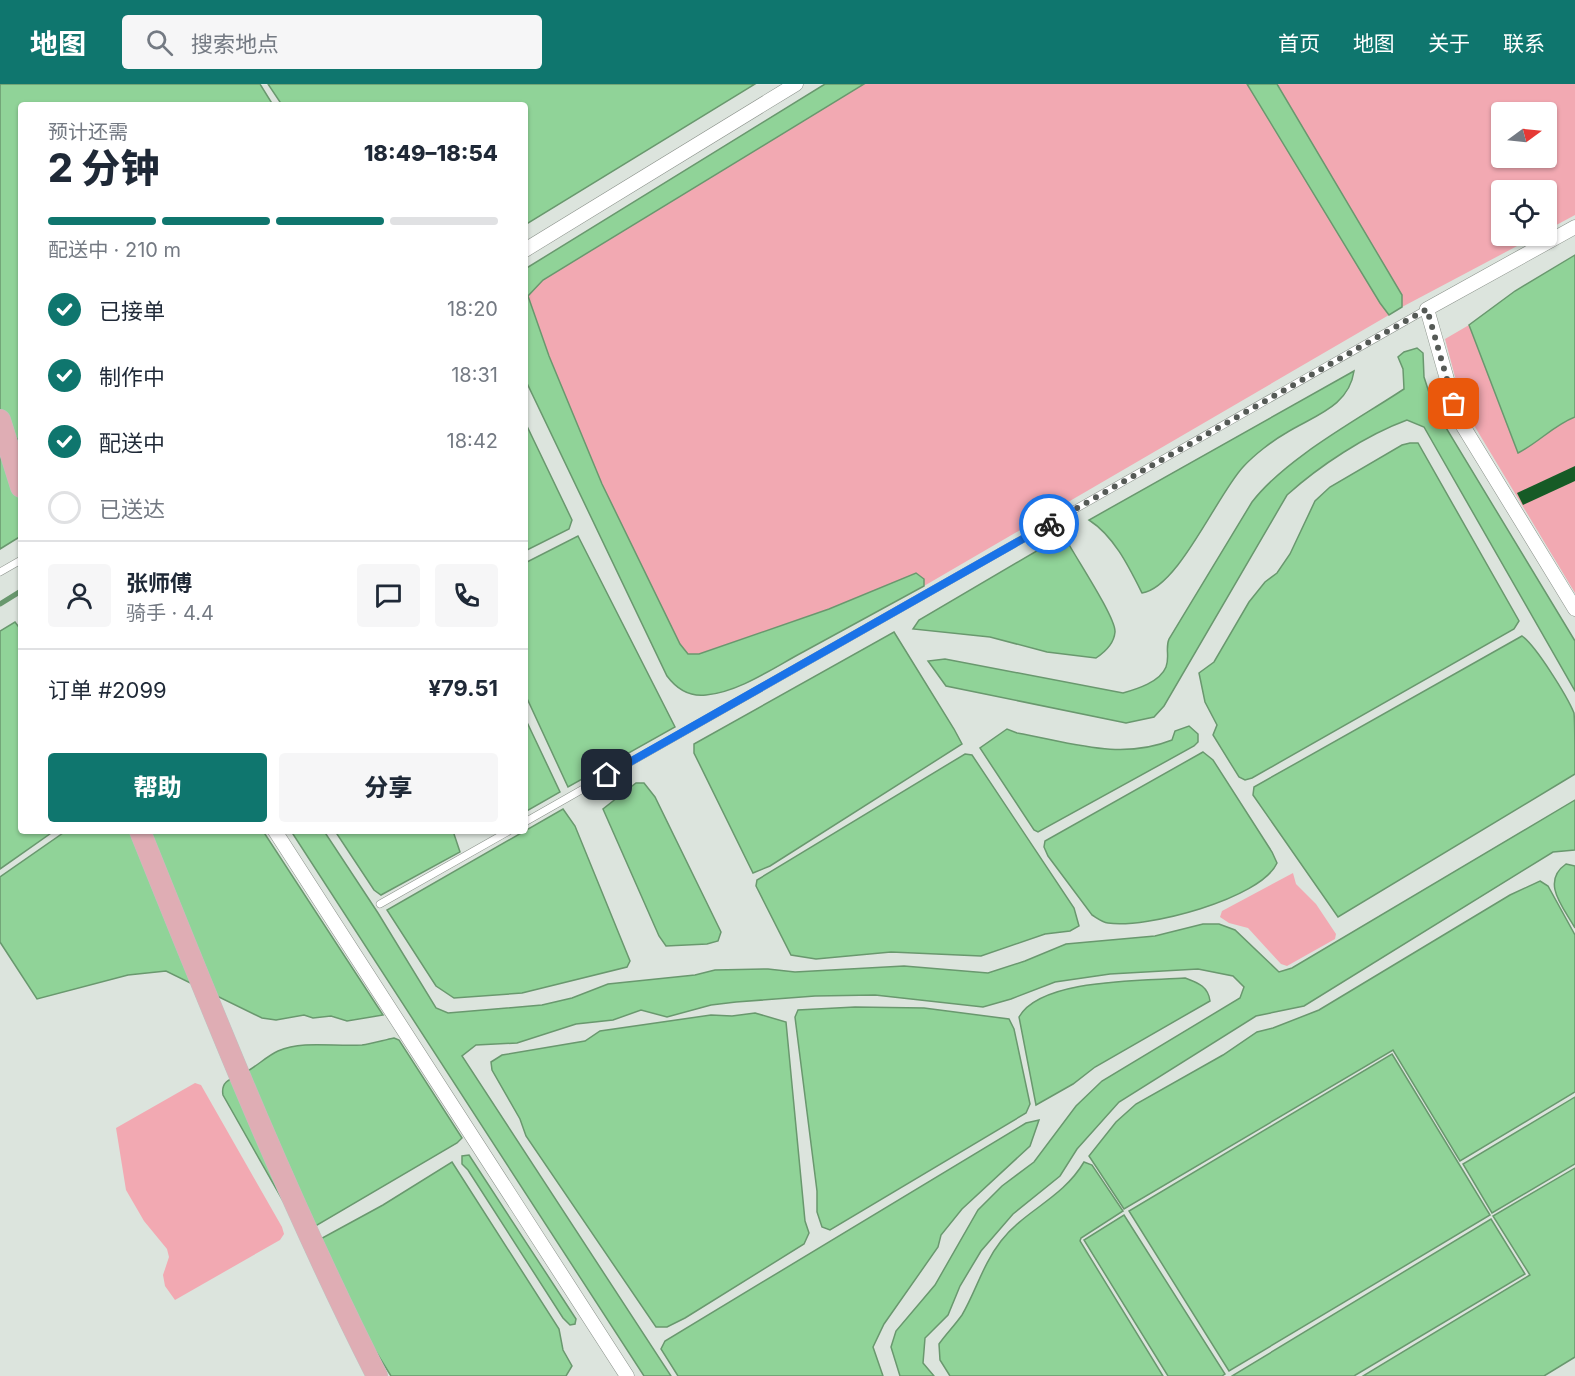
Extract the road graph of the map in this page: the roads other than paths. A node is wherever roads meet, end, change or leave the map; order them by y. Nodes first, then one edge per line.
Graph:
1 (796, 84) edge
2 (1575, 227) edge
3 (528, 248) edge
4 (1427, 309) junction
5 (0, 420) edge
6 (18, 477) edge
7 (18, 562) edge
8 (0, 573) edge
9 (1575, 609) edge
10 (528, 820) edge
11 (141, 834) edge
12 (277, 834) edge
13 (504, 834) edge
14 (380, 904) dead end
15 (377, 1376) edge
16 (627, 1376) edge

1 - 3 street
2 - 4 street
4 - 9 street
4 - 10 lane
5 - 6 main road
7 - 8 lane
11 - 15 main road
12 - 16 street
13 - 14 lane

